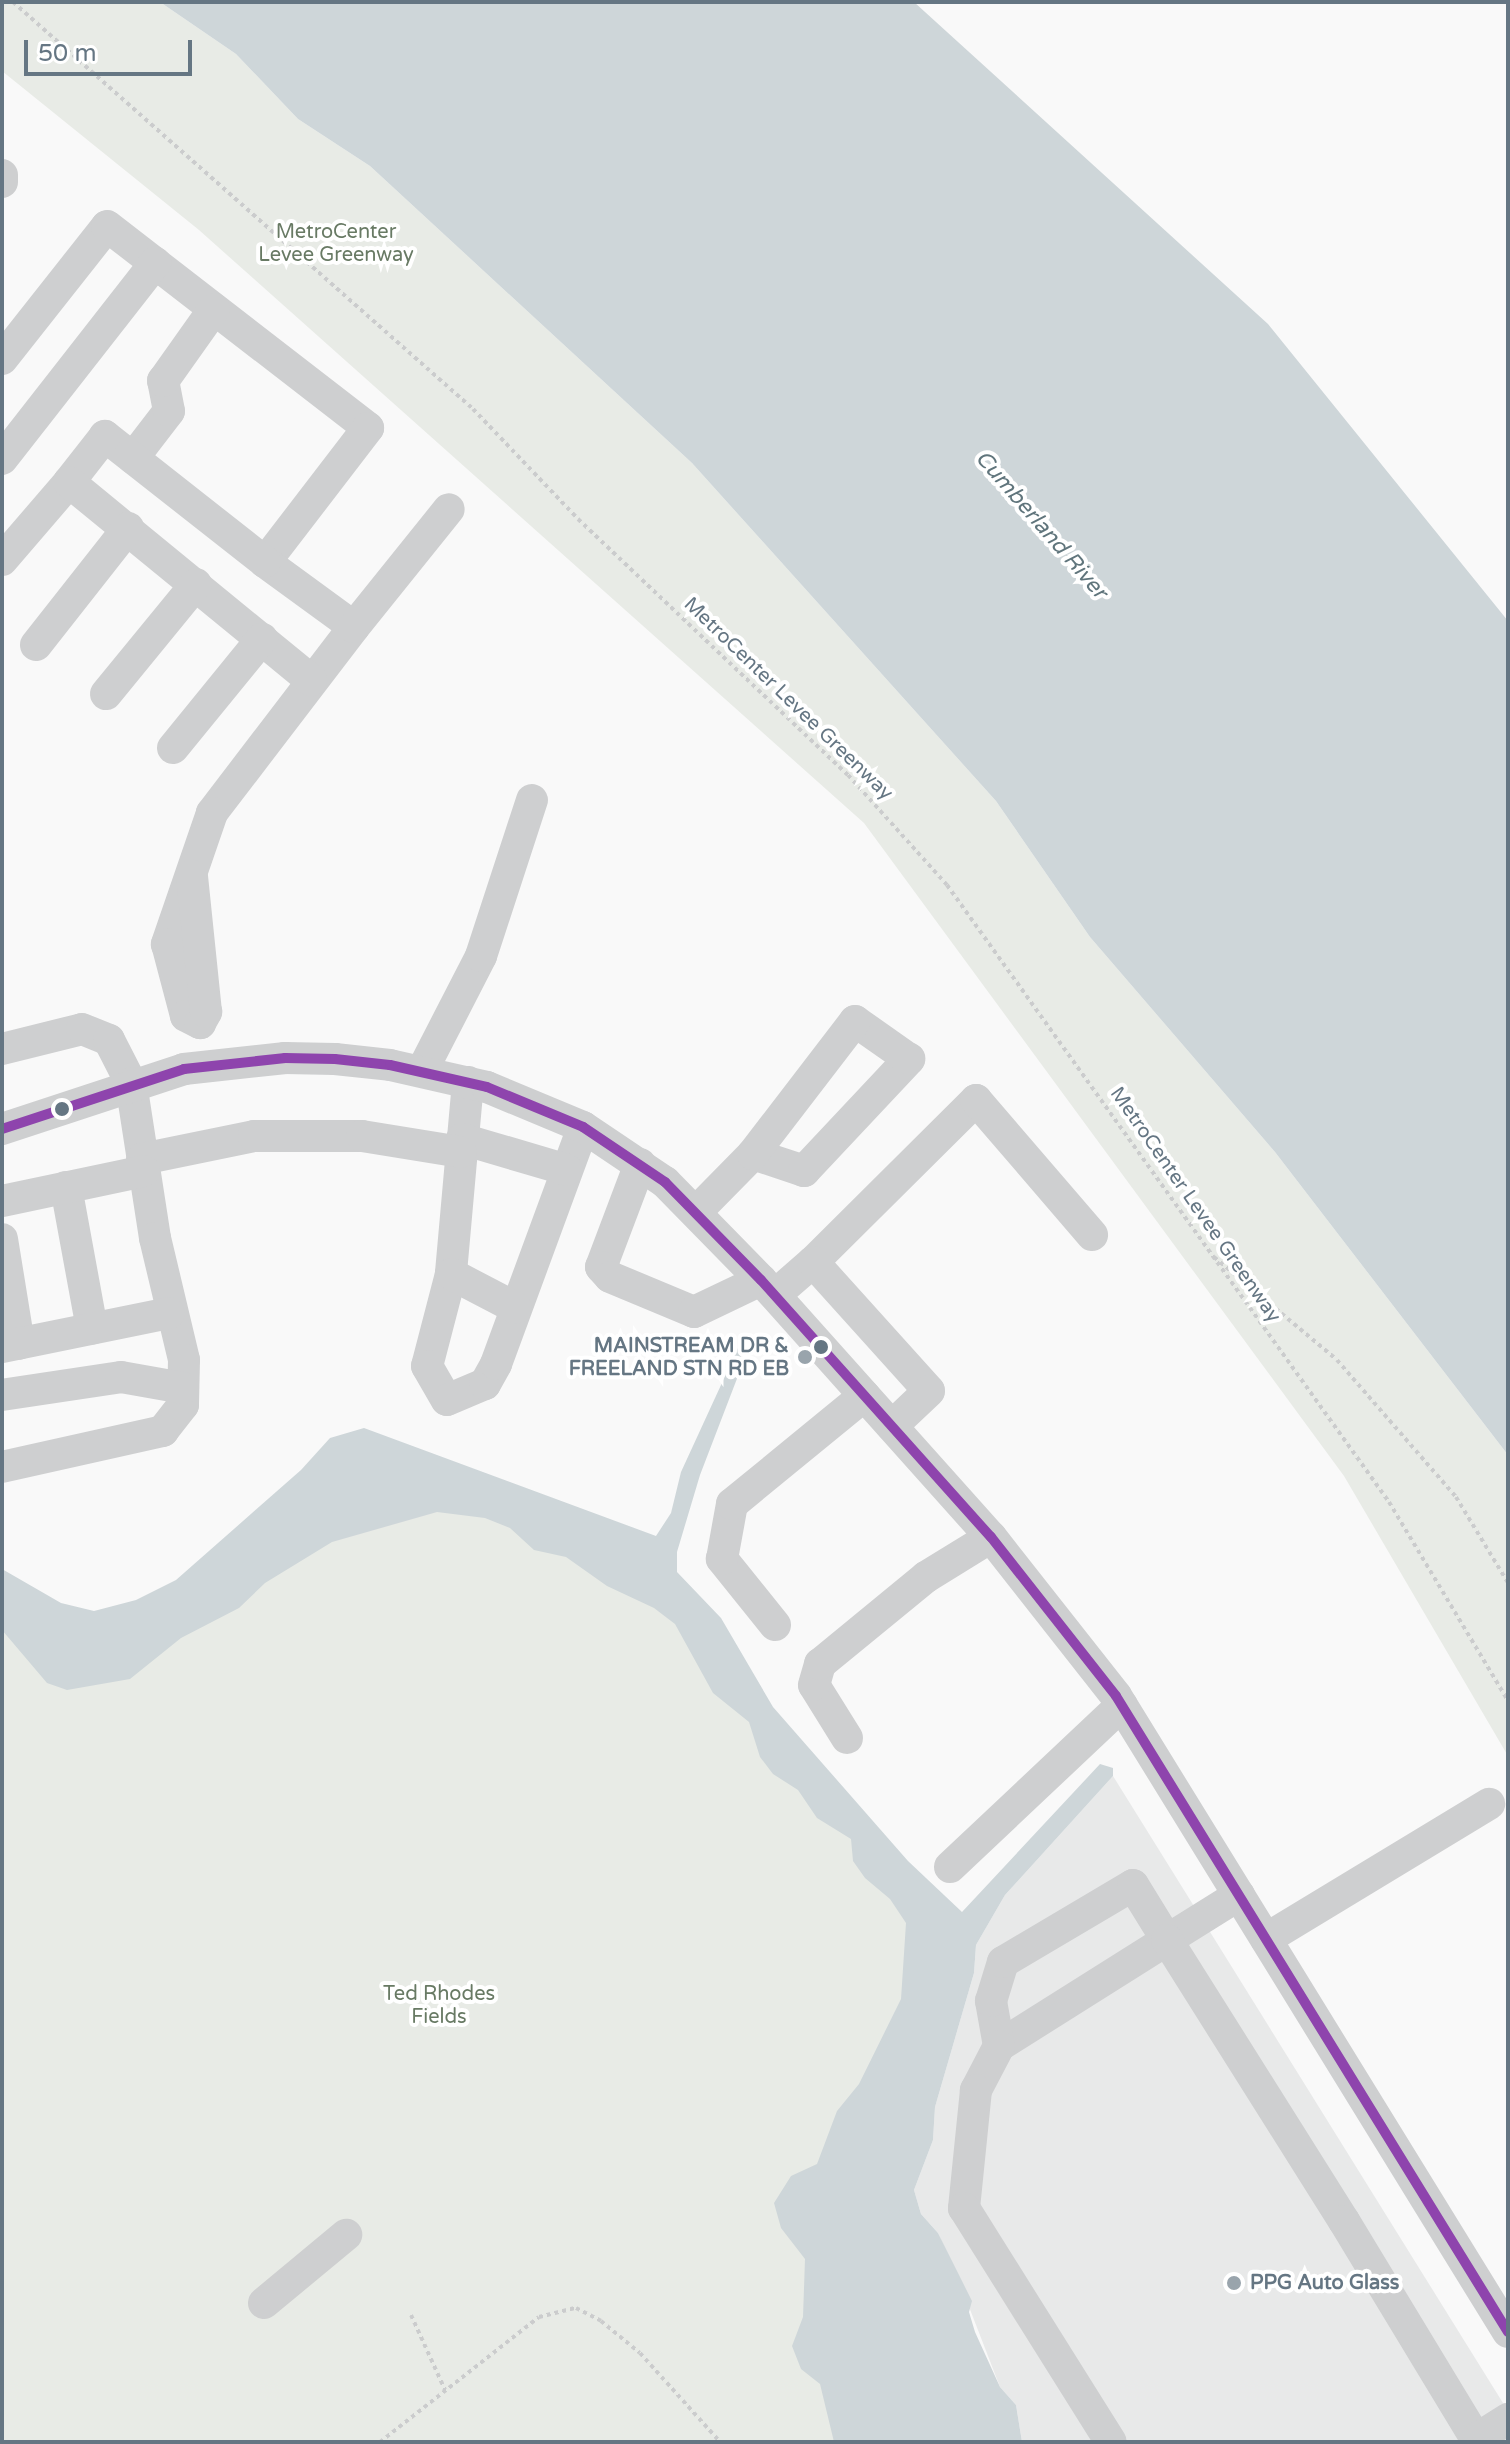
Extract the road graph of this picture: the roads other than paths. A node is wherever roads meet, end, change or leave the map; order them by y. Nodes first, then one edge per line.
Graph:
1 (2, 175) edge
2 (2, 182) edge
3 (155, 263) junction
4 (214, 309) junction
5 (2, 359) edge
6 (133, 458) junction
7 (2, 459) edge
8 (69, 482) junction
9 (449, 509) dead end
10 (128, 528) junction
11 (2, 560) edge
12 (265, 562) junction
13 (196, 584) junction
14 (354, 627) junction
15 (262, 639) junction
16 (36, 645) dead end
17 (311, 680) junction
18 (106, 694) dead end
19 (173, 748) dead end
20 (532, 800) dead end
21 (2, 1049) edge
22 (207, 1065) junction
23 (422, 1071) junction
24 (468, 1082) junction
25 (131, 1083) junction
26 (583, 1127) junction
27 (2, 1129) edge
28 (461, 1146) junction
29 (753, 1154) junction
30 (640, 1164) junction
31 (143, 1165) junction
32 (567, 1170) junction
33 (66, 1187) junction
34 (2, 1201) edge
35 (696, 1212) junction
36 (1092, 1235) dead end
37 (2, 1239) edge
38 (813, 1262) junction
39 (451, 1274) junction
40 (768, 1287) junction
41 (516, 1308) junction
42 (169, 1313) junction
43 (92, 1329) junction
44 (10, 1345) edge
45 (183, 1388) junction
46 (2, 1395) edge
47 (864, 1396) junction
48 (892, 1426) junction
49 (2, 1467) edge
50 (991, 1537) junction
51 (775, 1625) dead end
52 (1122, 1705) junction
53 (847, 1738) dead end
54 (1489, 1804) dead end
55 (950, 1867) dead end
56 (1239, 1895) junction
57 (1266, 1939) junction
58 (1167, 1940) junction
59 (999, 2046) junction
60 (346, 2235) dead end
61 (264, 2303) dead end
62 (1508, 2332) edge
63 (1508, 2419) edge
64 (1475, 2441) edge
65 (1111, 2442) edge

1 - 2 street
3 - 4 street
3 - 5 street
3 - 7 street
4 - 6 street
4 - 12 street
6 - 8 street
6 - 12 street
8 - 10 street
8 - 11 street
9 - 14 street
10 - 13 street
10 - 16 street
12 - 14 street
13 - 15 street
13 - 18 street
14 - 17 street
15 - 17 street
15 - 19 street
17 - 22 street
20 - 23 street
21 - 25 street
22 - 23 street
22 - 25 street
23 - 24 street
24 - 26 street
24 - 28 street
25 - 27 street
25 - 31 street
26 - 30 street
26 - 32 street
28 - 31 street
28 - 32 street
28 - 39 street
29 - 29 street
29 - 35 street
30 - 35 street
30 - 40 street
31 - 33 street
31 - 42 street
32 - 41 street
33 - 34 street
33 - 43 street
35 - 40 street
36 - 38 street
37 - 44 street
38 - 40 street
38 - 48 street
39 - 41 street
39 - 41 street
40 - 47 street
42 - 43 street
42 - 45 street
43 - 44 street
45 - 46 street
45 - 49 street
47 - 48 street
47 - 51 street
48 - 50 street
50 - 52 street
50 - 53 street
52 - 55 street
52 - 56 street
54 - 57 street
56 - 57 street
56 - 58 street
57 - 62 street
58 - 59 street
58 - 59 street
58 - 64 street
59 - 65 street
60 - 61 street
63 - 64 street

